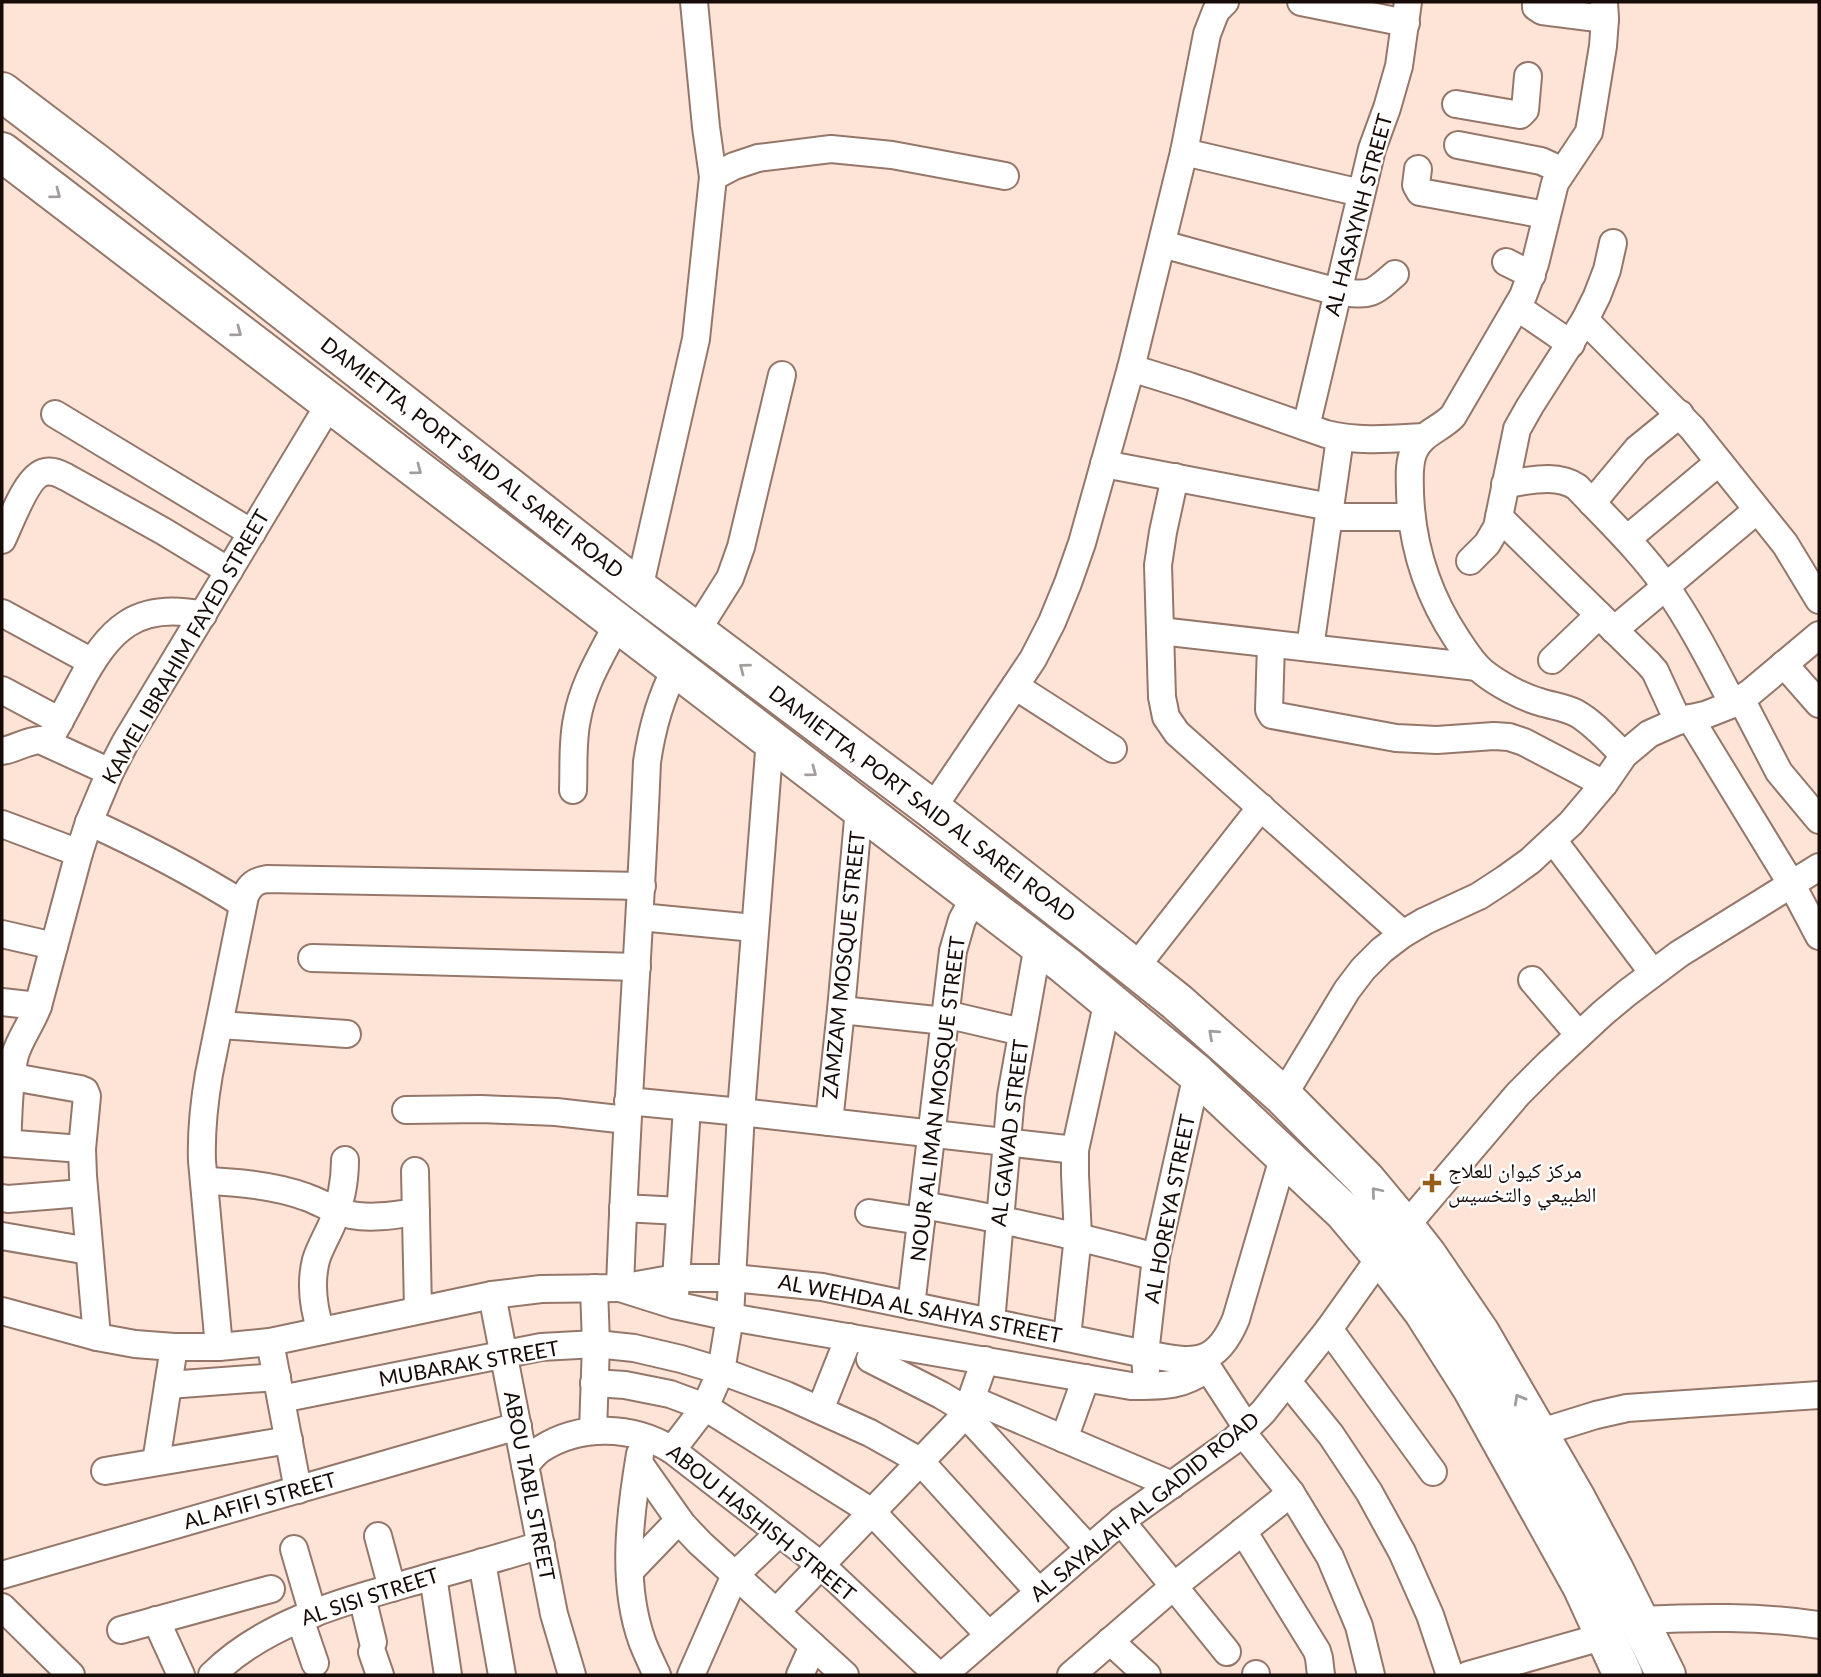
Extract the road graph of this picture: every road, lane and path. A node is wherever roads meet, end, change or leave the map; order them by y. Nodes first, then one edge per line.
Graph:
1 (694, 2) edge
2 (1225, 2) edge
3 (1301, 2) edge
4 (1536, 2) edge
5 (1604, 10) edge
6 (1407, 12) edge
7 (1528, 76) dead end
8 (2, 92) edge
9 (1456, 104) dead end
10 (1516, 115) junction
11 (1458, 145) dead end
12 (2, 152) edge
13 (1184, 152) junction
14 (1509, 154) junction
15 (1418, 169) dead end
16 (1560, 174) junction
17 (1005, 176) dead end
18 (713, 177) junction
19 (1361, 193) junction
20 (1546, 215) junction
21 (1613, 243) dead end
22 (1162, 244) junction
23 (1506, 262) dead end
24 (1395, 274) dead end
25 (1532, 275) junction
26 (1338, 292) junction
27 (1517, 307) junction
28 (1585, 320) junction
29 (1571, 344) junction
30 (1131, 368) junction
31 (782, 376) dead end
32 (330, 403) junction
33 (55, 414) dead end
34 (1679, 414) junction
35 (1306, 427) junction
36 (1424, 437) junction
37 (1340, 438) junction
38 (1720, 462) junction
39 (1104, 464) junction
40 (1175, 477) junction
41 (1505, 484) junction
42 (187, 493) junction
43 (1592, 503) junction
44 (1757, 510) junction
45 (1329, 512) junction
46 (1411, 517) junction
47 (1499, 517) junction
48 (163, 531) junction
49 (252, 533) junction
50 (1627, 539) junction
51 (2, 540) edge
52 (1470, 561) dead end
53 (229, 571) junction
54 (1666, 586) junction
55 (639, 589) junction
56 (1819, 600) edge
57 (2, 613) edge
58 (203, 615) junction
59 (1607, 622) junction
60 (618, 623) junction
61 (1160, 631) junction
62 (696, 632) junction
63 (1819, 635) edge
64 (1270, 644) junction
65 (1310, 648) junction
66 (1552, 660) dead end
67 (92, 662) junction
68 (1784, 664) junction
69 (1477, 667) junction
70 (676, 668) junction
71 (1015, 686) junction
72 (2, 690) edge
73 (1737, 701) junction
74 (1819, 704) edge
75 (1684, 720) junction
76 (54, 732) junction
77 (770, 739) junction
78 (1113, 749) dead end
79 (2, 751) edge
80 (1624, 755) junction
81 (110, 772) junction
82 (1604, 784) junction
83 (573, 790) dead end
84 (1261, 807) junction
85 (859, 808) junction
86 (932, 809) junction
87 (1819, 820) edge
88 (89, 822) junction
89 (2, 824) edge
90 (1553, 840) junction
91 (79, 853) junction
92 (1819, 867) edge
93 (642, 886) junction
94 (1792, 886) junction
95 (975, 896) junction
96 (243, 904) junction
97 (640, 918) junction
98 (754, 928) junction
99 (2, 934) edge
100 (1403, 934) junction
101 (1819, 936) edge
102 (1038, 945) junction
103 (54, 946) junction
104 (312, 958) dead end
105 (1124, 959) junction
106 (637, 967) junction
107 (1653, 973) junction
108 (1532, 979) dead end
109 (1098, 991) junction
110 (2, 1002) edge
111 (1177, 1002) junction
112 (38, 1006) junction
113 (841, 1010) junction
114 (945, 1018) junction
115 (220, 1025) junction
116 (1022, 1032) junction
117 (347, 1034) dead end
118 (1151, 1035) junction
119 (1579, 1035) junction
120 (1197, 1074) junction
121 (7, 1076) edge
122 (1283, 1096) junction
123 (687, 1107) junction
124 (406, 1110) dead end
125 (627, 1110) junction
126 (741, 1112) junction
127 (828, 1122) junction
128 (932, 1133) junction
129 (1007, 1142) junction
130 (4, 1143) edge
131 (82, 1149) junction
132 (1075, 1150) junction
133 (1284, 1156) junction
134 (345, 1160) dead end
135 (415, 1171) dead end
136 (204, 1181) junction
137 (83, 1193) junction
138 (2, 1198) edge
139 (623, 1208) junction
140 (680, 1211) junction
141 (337, 1212) junction
142 (416, 1212) junction
143 (869, 1213) dead end
144 (922, 1213) junction
145 (1000, 1219) junction
146 (1405, 1227) junction
147 (2, 1236) edge
148 (1079, 1236) junction
149 (89, 1251) junction
150 (1381, 1256) junction
151 (1156, 1257) junction
152 (676, 1278) junction
153 (733, 1278) junction
154 (607, 1288) junction
155 (492, 1294) junction
156 (674, 1305) junction
157 (911, 1306) junction
158 (418, 1309) junction
159 (2, 1311) edge
160 (730, 1317) junction
161 (991, 1322) junction
162 (1329, 1329) junction
163 (321, 1331) junction
164 (97, 1337) junction
165 (849, 1337) junction
166 (1067, 1337) junction
167 (270, 1342) junction
168 (596, 1344) junction
169 (174, 1347) junction
170 (219, 1347) junction
171 (504, 1354) junction
172 (1145, 1354) junction
173 (870, 1359) dead end
174 (985, 1360) junction
175 (1205, 1363) junction
176 (721, 1371) junction
177 (1086, 1378) junction
178 (1288, 1381) junction
179 (594, 1383) junction
180 (168, 1385) junction
181 (1146, 1386) junction
182 (279, 1388) junction
183 (1819, 1399) edge
184 (969, 1406) junction
185 (705, 1407) junction
186 (820, 1410) junction
187 (518, 1426) junction
188 (1245, 1430) junction
189 (593, 1431) junction
190 (1538, 1433) junction
191 (643, 1435) junction
192 (1064, 1439) junction
193 (289, 1440) junction
194 (671, 1450) junction
195 (920, 1461) junction
196 (156, 1462) junction
197 (639, 1463) junction
198 (525, 1465) junction
199 (105, 1471) dead end
200 (1433, 1472) dead end
201 (1172, 1485) junction
202 (298, 1490) junction
203 (1291, 1493) junction
204 (1559, 1505) junction
205 (873, 1512) junction
206 (679, 1520) junction
207 (1121, 1521) junction
208 (1243, 1531) junction
209 (779, 1533) junction
210 (379, 1536) dead end
211 (541, 1545) junction
212 (294, 1549) dead end
213 (1089, 1549) junction
214 (482, 1562) junction
215 (822, 1566) junction
216 (630, 1571) junction
217 (2, 1575) edge
218 (735, 1575) junction
219 (433, 1576) junction
220 (1174, 1586) junction
221 (271, 1588) dead end
222 (391, 1588) junction
223 (1039, 1592) junction
224 (362, 1597) junction
225 (2, 1607) edge
226 (776, 1612) junction
227 (307, 1617) junction
228 (156, 1620) junction
229 (1819, 1625) edge
230 (1622, 1628) junction
231 (121, 1630) dead end
232 (989, 1635) junction
233 (1110, 1641) junction
234 (813, 1646) junction
235 (1227, 1652) dead end
236 (375, 1657) edge
237 (312, 1669) edge
238 (950, 1673) edge
239 (71, 1675) edge
240 (181, 1675) edge
241 (212, 1675) edge
242 (448, 1675) edge
243 (502, 1675) edge
244 (572, 1675) edge
245 (657, 1675) edge
246 (691, 1675) edge
247 (800, 1675) edge
248 (845, 1675) edge
249 (1071, 1675) edge
250 (1147, 1675) edge
251 (1321, 1675) edge
252 (1371, 1675) edge
253 (1450, 1675) edge
254 (1468, 1675) edge
255 (1623, 1675) edge
256 (1666, 1675) edge

1 - 18 street
2 - 13 street
3 - 6 street
4 - 5 street
5 - 16 street
6 - 19 street, AL HASAYNH STREET
7 - 10 street
8 - 55 highway, DAMIETTA, PORT SAID AL SAREI ROAD
9 - 10 street
10 - 14 street
11 - 14 street
12 -> 32 highway, DAMIETTA, PORT SAID AL SAREI ROAD
13 - 19 street
13 - 22 street
14 - 16 street
15 - 20 street
16 - 20 street
17 - 18 street
18 - 55 street
19 - 26 street, AL HASAYNH STREET
20 - 25 street
21 - 28 street
22 - 26 street
22 - 30 street
23 - 25 street
24 - 26 street
25 - 27 street
26 - 35 street, AL HASAYNH STREET
27 - 29 street
27 - 36 street
28 - 29 street
28 - 34 street
29 - 41 street
30 - 35 street
30 - 39 street
31 - 62 street
32 - 49 street, KAMEL IBRAHIM FAYED STREET
32 -> 60 highway, DAMIETTA, PORT SAID AL SAREI ROAD
33 - 42 street
34 - 38 street
34 - 43 street
35 - 37 street
36 - 37 street
36 - 46 street
37 - 45 street
38 - 44 street
38 - 50 street
39 - 40 street
39 - 71 street
40 - 45 street
40 - 61 street
41 - 43 street
41 - 47 street
42 - 48 street
42 - 49 street
43 - 50 street
44 - 54 street
44 - 56 street
45 - 46 street
45 - 65 street
46 - 69 street
47 - 52 street
47 - 59 street
48 - 51 street
48 - 53 street
49 - 53 street, KAMEL IBRAHIM FAYED STREET
50 - 54 street
53 - 58 street, KAMEL IBRAHIM FAYED STREET
54 - 59 street
54 - 73 street
55 - 62 highway, DAMIETTA, PORT SAID AL SAREI ROAD
57 - 67 street
58 - 67 street
58 - 81 street, KAMEL IBRAHIM FAYED STREET
59 - 66 street
59 - 75 street
60 - 70 highway, DAMIETTA, PORT SAID AL SAREI ROAD
60 - 83 street
61 - 64 street
61 - 84 street
86 -> 62 highway, DAMIETTA, PORT SAID AL SAREI ROAD
63 - 68 street
64 - 65 street
64 - 82 street
65 - 69 street
67 - 76 street
68 - 73 street
68 - 74 street
69 - 80 street
70 - 77 highway, DAMIETTA, PORT SAID AL SAREI ROAD
70 - 93 street
71 - 78 street
71 - 86 street
72 - 76 street
73 - 75 street
73 - 87 street
75 - 80 street
75 - 94 street
76 - 79 street
76 - 81 street
77 -> 85 highway, DAMIETTA, PORT SAID AL SAREI ROAD
77 - 98 street
80 - 82 street
81 - 88 street, KAMEL IBRAHIM FAYED STREET
82 - 90 street
84 - 100 street
84 - 105 street
85 - 95 highway, DAMIETTA, PORT SAID AL SAREI ROAD
85 - 113 street, ZAMZAM MOSQUE STREET
86 - 105 highway, DAMIETTA, PORT SAID AL SAREI ROAD
88 - 91 street, KAMEL IBRAHIM FAYED STREET
88 - 96 street
89 - 91 street
90 - 100 street
90 - 107 street
91 - 103 street, KAMEL IBRAHIM FAYED STREET
92 - 94 street
93 - 96 street
93 - 97 street
94 - 101 street
94 - 107 street
95 - 102 highway, DAMIETTA, PORT SAID AL SAREI ROAD
95 - 114 street, NOUR AL IMAN MOSQUE STREET
96 - 115 street
97 - 98 street
97 - 106 street
98 - 126 street
99 - 103 street
100 - 122 street
102 - 109 highway, DAMIETTA, PORT SAID AL SAREI ROAD
102 - 116 street, AL GAWAD STREET
103 - 112 street, KAMEL IBRAHIM FAYED STREET
104 - 106 street
105 - 109 highway
105 - 111 highway, DAMIETTA, PORT SAID AL SAREI ROAD
106 - 125 street
107 - 119 street
108 - 119 street
109 - 118 highway, DAMIETTA, PORT SAID AL SAREI ROAD
109 - 132 street
110 - 112 street
111 - 118 highway
122 -> 111 highway, DAMIETTA, PORT SAID AL SAREI ROAD
112 - 121 street, KAMEL IBRAHIM FAYED STREET
113 - 114 street
113 - 127 street, ZAMZAM MOSQUE STREET
114 - 116 street
114 - 128 street, NOUR AL IMAN MOSQUE STREET
115 - 117 street
115 - 136 street
116 - 129 street, AL GAWAD STREET
118 - 120 highway, DAMIETTA, PORT SAID AL SAREI ROAD
119 - 146 street
120 - 133 highway, DAMIETTA, PORT SAID AL SAREI ROAD
120 - 151 street, AL HOREYA STREET
121 - 130 street, KAMEL IBRAHIM FAYED STREET
121 - 131 street
146 -> 122 highway, DAMIETTA, PORT SAID AL SAREI ROAD
123 - 125 street
123 - 126 street
123 - 140 street
124 - 125 street
125 - 139 street
126 - 127 street
126 - 153 street
127 - 128 street
128 - 129 street
128 - 144 street, NOUR AL IMAN MOSQUE STREET
129 - 132 street
129 - 145 street, AL GAWAD STREET
130 - 131 street
131 - 137 street
132 - 148 street
133 - 150 highway, DAMIETTA, PORT SAID AL SAREI ROAD
133 - 175 street
134 - 141 street
135 - 142 street
136 - 141 street
136 - 170 street
137 - 138 street
137 - 149 street
139 - 140 street
139 - 154 street
140 - 152 street
141 - 142 street
141 - 163 street
142 - 158 street
143 - 144 street
144 - 145 street
144 - 157 street, NOUR AL IMAN MOSQUE STREET
145 - 148 street
145 - 161 street, AL GAWAD STREET
190 -> 146 highway, DAMIETTA, PORT SAID AL SAREI ROAD
147 - 149 street
148 - 151 street
148 - 166 street
149 - 164 street
150 - 162 street, AL SAYALAH AL GADID ROAD
150 - 204 highway, DAMIETTA, PORT SAID AL SAREI ROAD
151 - 172 street, AL HOREYA STREET
152 - 153 street, AL WEHDA AL SAHYA STREET
152 - 154 street, AL WEHDA AL SAHYA STREET
152 - 156 street
153 - 157 street, AL WEHDA AL SAHYA STREET
153 - 160 street
154 - 155 street, AL WEHDA AL SAHYA STREET
154 - 156 street
154 - 168 street
155 - 158 street, AL WEHDA AL SAHYA STREET
155 - 171 street, ABOU TABL STREET
156 - 160 street
157 - 161 street, AL WEHDA AL SAHYA STREET
158 - 163 street, AL WEHDA AL SAHYA STREET
159 - 164 street, AL WEHDA AL SAHYA STREET
160 - 165 street
160 - 176 street
161 - 166 street, AL WEHDA AL SAHYA STREET
162 - 178 street, AL SAYALAH AL GADID ROAD
162 - 200 street
163 - 167 street, AL WEHDA AL SAHYA STREET
164 - 169 street, AL WEHDA AL SAHYA STREET
165 - 174 street
165 - 186 street
166 - 172 street, AL WEHDA AL SAHYA STREET
167 - 170 street, AL WEHDA AL SAHYA STREET
167 - 182 street
168 - 171 street, MUBARAK STREET
168 - 176 street, MUBARAK STREET
168 - 179 street
169 - 170 street, AL WEHDA AL SAHYA STREET
169 - 180 street
171 - 182 street, MUBARAK STREET
171 - 187 street, ABOU TABL STREET
172 - 175 street, AL WEHDA AL SAHYA STREET
172 - 181 street, AL HOREYA STREET
173 - 184 street
174 - 177 street
174 - 184 street
175 - 181 street
175 - 188 street
176 - 185 street
176 - 186 street, MUBARAK STREET
177 - 181 street
177 - 192 street
178 - 188 street, AL SAYALAH AL GADID ROAD
178 - 253 street
179 - 185 street
179 - 189 street
180 - 182 street, MUBARAK STREET
180 - 196 street
182 - 193 street
183 - 190 street
184 - 192 street
184 - 195 street
184 - 213 street
185 - 194 street
185 - 205 street
186 - 195 street, MUBARAK STREET
187 - 198 street, ABOU TABL STREET
187 - 202 street, AL AFIFI STREET
188 - 201 street, AL SAYALAH AL GADID ROAD
188 - 203 street
189 - 191 street, ABOU HASHISH STREET
189 - 198 street, ABOU HASHISH STREET
190 - 204 highway, DAMIETTA, PORT SAID AL SAREI ROAD
191 - 194 street, ABOU HASHISH STREET
191 - 197 street
192 - 201 street
193 - 196 street
193 - 202 street
194 - 209 street, ABOU HASHISH STREET
195 - 205 street
195 - 223 street, MUBARAK STREET
196 - 199 street
197 - 206 street
197 - 216 street
198 - 211 street, ABOU TABL STREET
201 - 207 street, AL SAYALAH AL GADID ROAD
202 - 217 street, AL AFIFI STREET
203 - 208 street
203 - 252 street
204 - 230 highway, DAMIETTA, PORT SAID AL SAREI ROAD
205 - 215 street
205 - 232 street
206 - 216 street
206 - 218 street
207 - 213 street, AL SAYALAH AL GADID ROAD
207 - 220 street
208 - 220 street
208 - 251 street
209 - 215 street, ABOU HASHISH STREET
209 - 218 street
210 - 222 street
211 - 214 street, AL SISI STREET
211 - 244 street, ABOU TABL STREET
212 - 227 street
213 - 223 street, AL SAYALAH AL GADID ROAD
214 - 219 street, AL SISI STREET
214 - 243 street
215 - 226 street
215 - 238 street, ABOU HASHISH STREET
216 - 245 street
218 - 226 street
218 - 246 street
219 - 222 street, AL SISI STREET
219 - 242 street
220 - 233 street
220 - 235 street
221 - 228 street
222 - 224 street, AL SISI STREET
223 - 232 street, AL SAYALAH AL GADID ROAD
224 - 227 street, AL SISI STREET
224 - 236 street
225 - 239 street
226 - 234 street
227 - 237 street
227 - 241 street, AL SISI STREET
228 - 231 street
228 - 240 street
229 - 230 street
230 - 254 street
230 - 255 highway, DAMIETTA, PORT SAID AL SAREI ROAD
230 - 256 highway, DAMIETTA, PORT SAID AL SAREI ROAD
232 - 238 street, AL SAYALAH AL GADID ROAD
233 - 249 street
233 - 250 street
234 - 247 street
234 - 248 street

